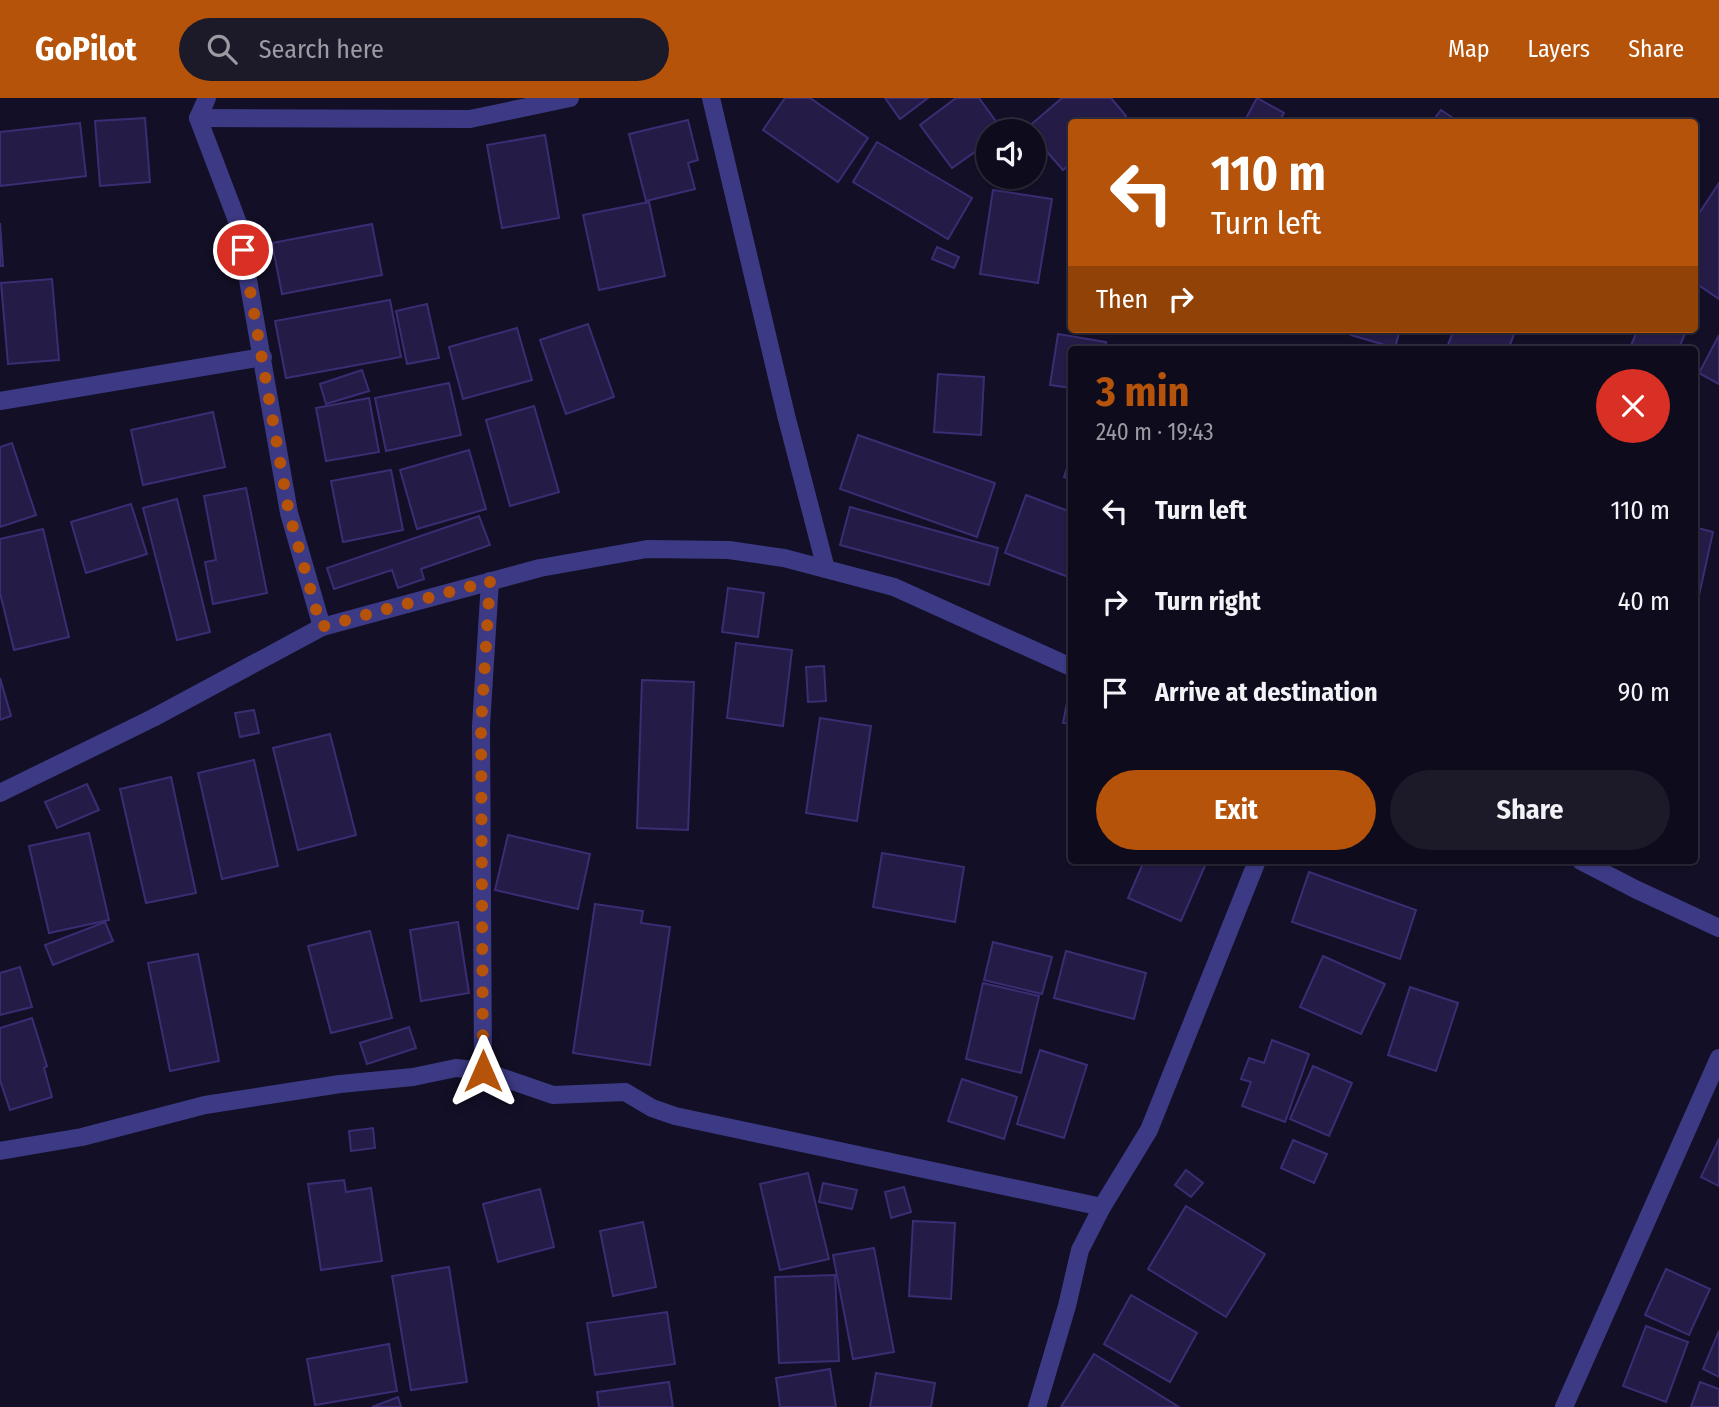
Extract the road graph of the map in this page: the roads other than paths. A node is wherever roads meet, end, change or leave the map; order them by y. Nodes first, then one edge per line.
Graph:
1 (207, 98) edge
2 (570, 98) edge
3 (710, 98) edge
4 (198, 118) junction
5 (263, 357) junction
6 (0, 401) edge
7 (827, 569) junction
8 (490, 581) junction
9 (321, 627) junction
10 (1068, 666) edge
11 (0, 793) edge
12 (1256, 864) edge
13 (1586, 864) edge
14 (1719, 928) edge
15 (1719, 1058) edge
16 (483, 1071) junction
17 (0, 1151) edge
18 (1102, 1207) junction
19 (1037, 1407) edge
20 (1564, 1407) edge

1 - 4 street
2 - 4 street
3 - 7 street
4 - 5 street
5 - 6 street
5 - 9 street
7 - 8 street
7 - 10 street
8 - 9 street
8 - 16 street
9 - 11 street
12 - 18 street
13 - 14 street
15 - 20 street
16 - 17 street
16 - 18 street
18 - 19 street

